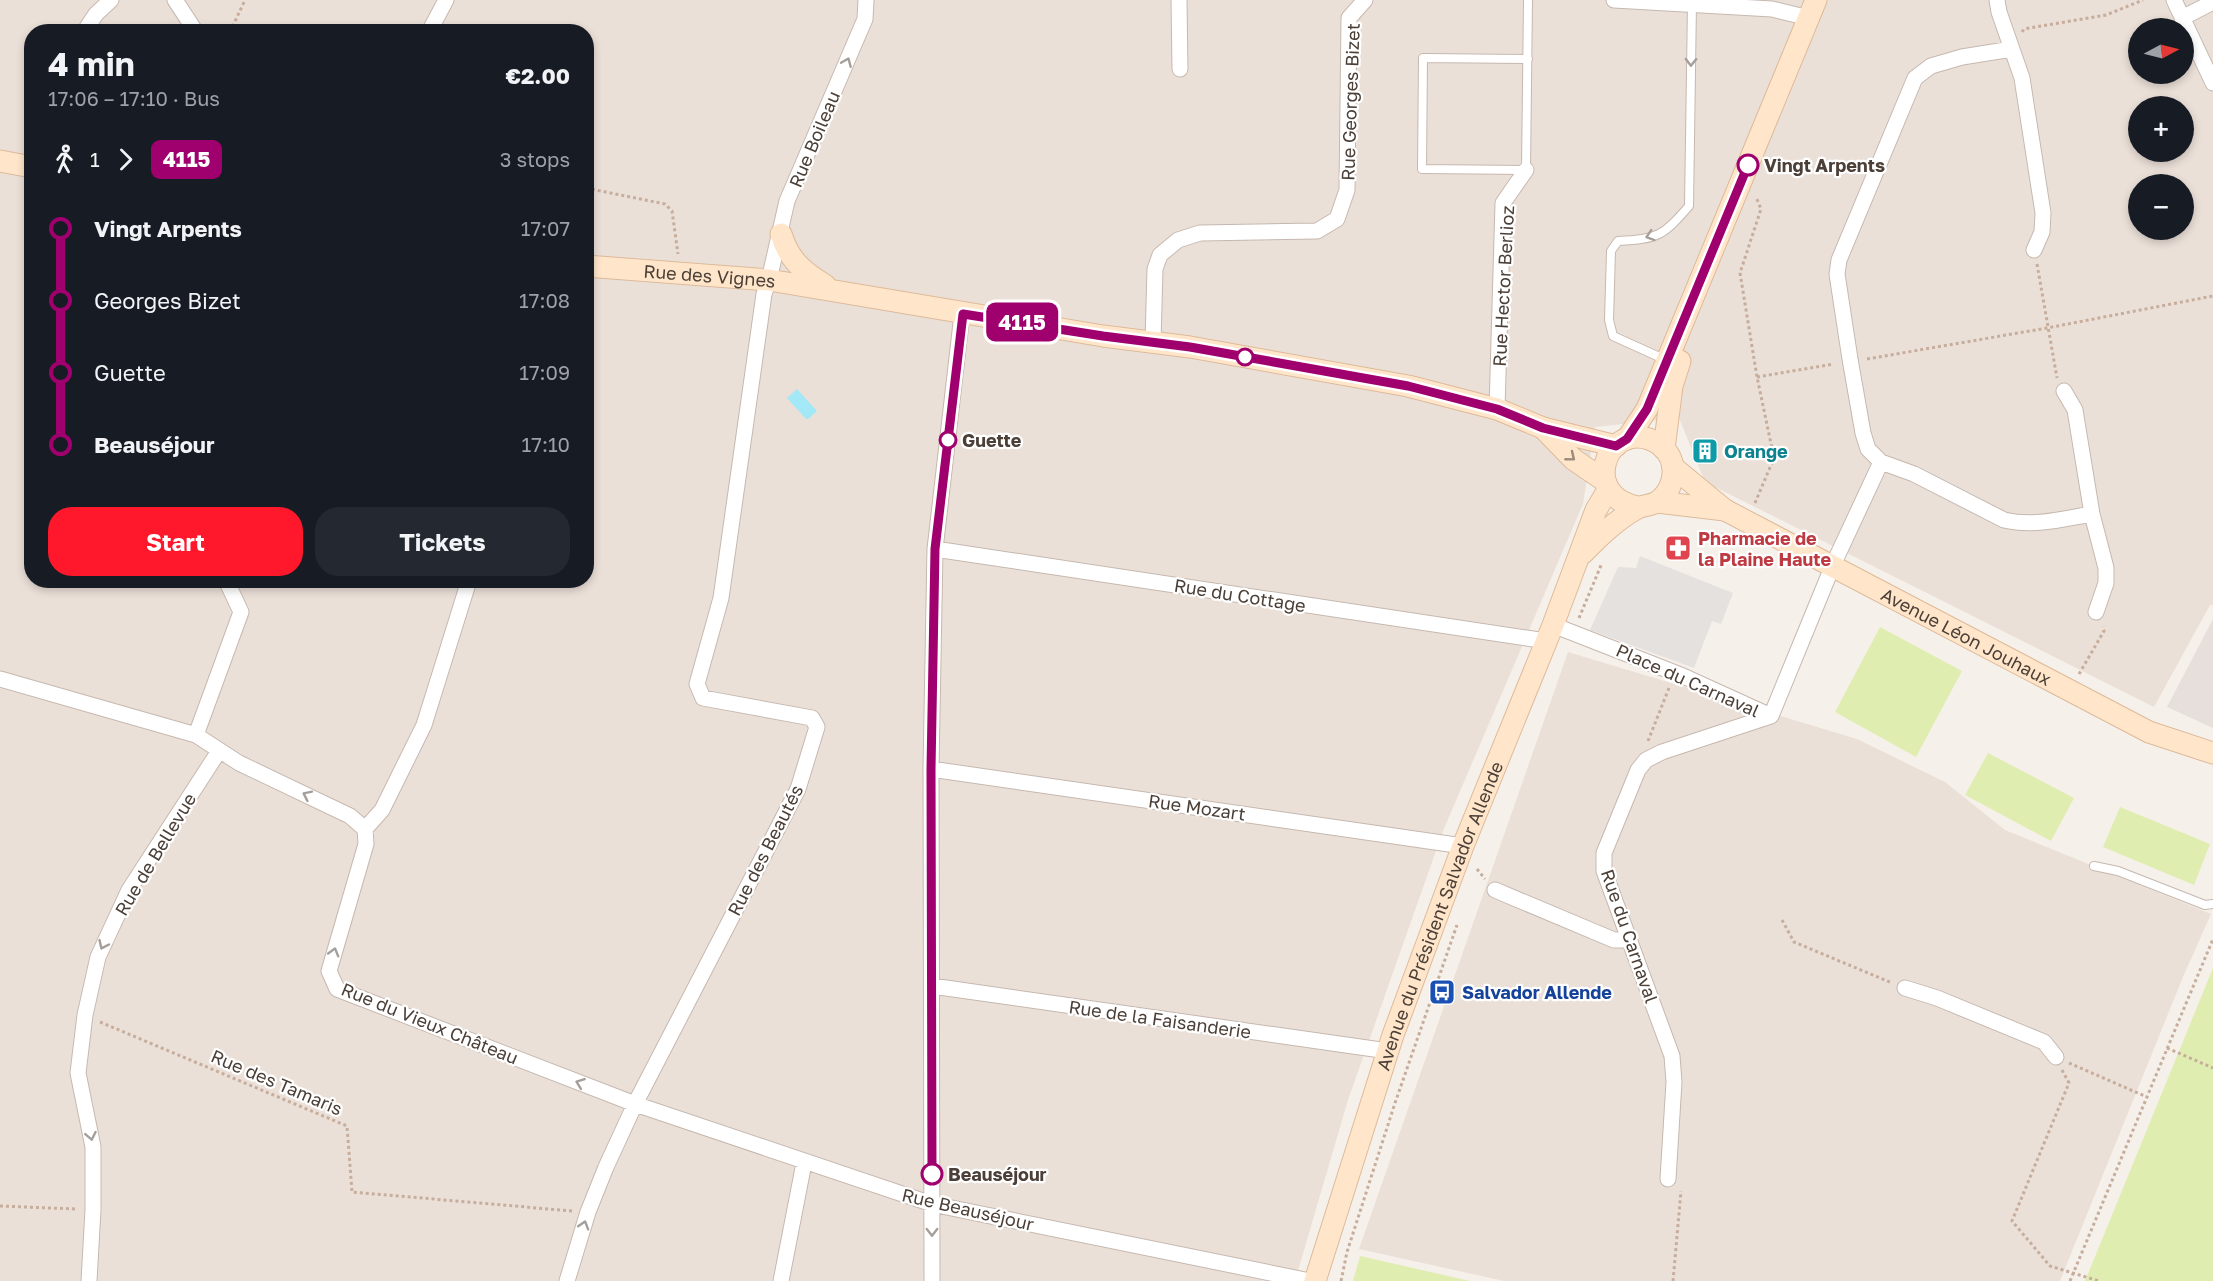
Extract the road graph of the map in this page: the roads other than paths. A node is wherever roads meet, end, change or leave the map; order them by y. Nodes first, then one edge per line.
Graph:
1 (111, 0) edge
2 (175, 0) edge
3 (446, 0) edge
4 (866, 0) edge
5 (1179, 0) edge
6 (1365, 0) edge
7 (1528, 0) edge
8 (1614, 0) edge
9 (1997, 0) edge
10 (2174, 0) edge
11 (2213, 2) edge
12 (1692, 3) junction
13 (1812, 9) edge
14 (2182, 18) joint
15 (89, 24) edge
16 (191, 24) edge
17 (433, 24) edge
18 (2194, 43) edge
19 (2012, 49) junction
20 (1528, 58) junction
21 (1180, 69) dead end
22 (2213, 83) edge
23 (0, 161) edge
24 (24, 164) edge
25 (1526, 170) junction
26 (781, 234) junction
27 (2034, 250) road end
28 (594, 267) edge
29 (769, 280) junction
30 (833, 290) junction
31 (1693, 301) junction
32 (963, 314) junction
33 (1153, 342) junction
34 (1667, 360) junction
35 (2064, 391) road end
36 (1497, 409) junction
37 (1543, 428) junction
38 (1622, 443) junction
39 (1668, 458) junction
40 (1881, 462) junction
41 (1606, 485) junction
42 (1648, 504) junction
43 (1725, 510) junction
44 (2092, 514) junction
45 (935, 549) junction
46 (1578, 557) junction
47 (1833, 566) junction
48 (230, 588) edge
49 (467, 588) edge
50 (2096, 612) road end
51 (1549, 633) junction
52 (0, 679) edge
53 (1771, 717) junction
54 (196, 735) junction
55 (219, 751) junction
56 (2213, 753) edge
57 (931, 769) junction
58 (365, 829) junction
59 (1463, 846) junction
60 (2094, 866) dead end
61 (1495, 890) dead end
62 (2213, 904) edge
63 (1629, 940) junction
64 (932, 986) junction
65 (1905, 988) road end
66 (1388, 1051) junction
67 (2056, 1058) road end
68 (635, 1104) junction
69 (804, 1163) junction
70 (1668, 1179) dead end
71 (932, 1204) junction
72 (88, 1281) edge
73 (567, 1281) edge
74 (781, 1281) edge
75 (932, 1281) edge
76 (1310, 1281) edge
77 (1316, 1281) edge

1 - 15 street
2 - 16 street
3 - 17 street
26 -> 4 street, Rue Boileau
5 - 21 street
6 - 33 street, Rue Georges Bizet
7 - 20 lane
8 - 12 street
9 - 19 street
10 - 14 street
11 - 14 street
12 - 13 street
12 -> 34 lane
13 - 31 street
18 - 22 street
19 - 27 street
19 - 40 street
20 - 25 lane
20 - 25 lane
23 - 24 street
25 - 36 street, Rue Hector Berlioz
26 - 29 street, Rue Boileau
26 - 30 street, Rue des Vignes
28 - 29 street, Rue des Vignes
29 - 30 street, Rue des Vignes
29 - 68 street, Rue des Beautés
30 - 32 street, Rue des Vignes
31 - 34 street
31 - 39 street
32 - 33 street, Rue des Vignes
32 - 45 street
33 - 36 street, Rue des Vignes
34 - 38 street
35 - 44 street
36 - 37 street, Rue des Vignes
37 - 38 street, Rue des Vignes
37 -> 41 street, Rue des Vignes
38 - 39 street
38 - 41 street
39 - 42 street
39 - 43 street, Avenue Léon Jouhaux
40 - 44 street
40 - 47 street, Place du Carnaval
41 - 42 street
41 - 46 street, Avenue du Président Salvador Allende
42 - 43 street, Avenue Léon Jouhaux
42 - 46 street, Avenue du Président Salvador Allende
43 - 47 street, Avenue Léon Jouhaux
44 - 50 street
45 - 51 street, Rue du Cottage
45 - 57 street
46 - 51 street, Avenue du Président Salvador Allende
47 - 53 street, Place du Carnaval
47 - 56 street, Avenue Léon Jouhaux
48 - 54 street
49 - 58 street
51 - 53 street, Place du Carnaval
51 - 59 street, Avenue du Président Salvador Allende
52 - 54 street
53 - 63 street, Rue du Carnaval
54 - 55 street
58 -> 55 street
55 -> 72 street, Rue de Bellevue
57 - 59 street, Rue Mozart
57 - 64 street
68 -> 58 street, Rue du Vieux Château
59 - 66 street, Avenue du Président Salvador Allende
60 - 62 lane
61 - 63 street
63 - 70 street, Rue du Carnaval
64 - 66 street, Rue de la Faisanderie
64 - 71 street
65 - 67 street
66 - 77 street, Avenue du Président Salvador Allende
68 - 69 street, Rue Beauséjour
73 -> 68 street
69 - 71 street, Rue Beauséjour
69 - 74 street
71 -> 75 street
71 - 76 street, Rue Beauséjour

